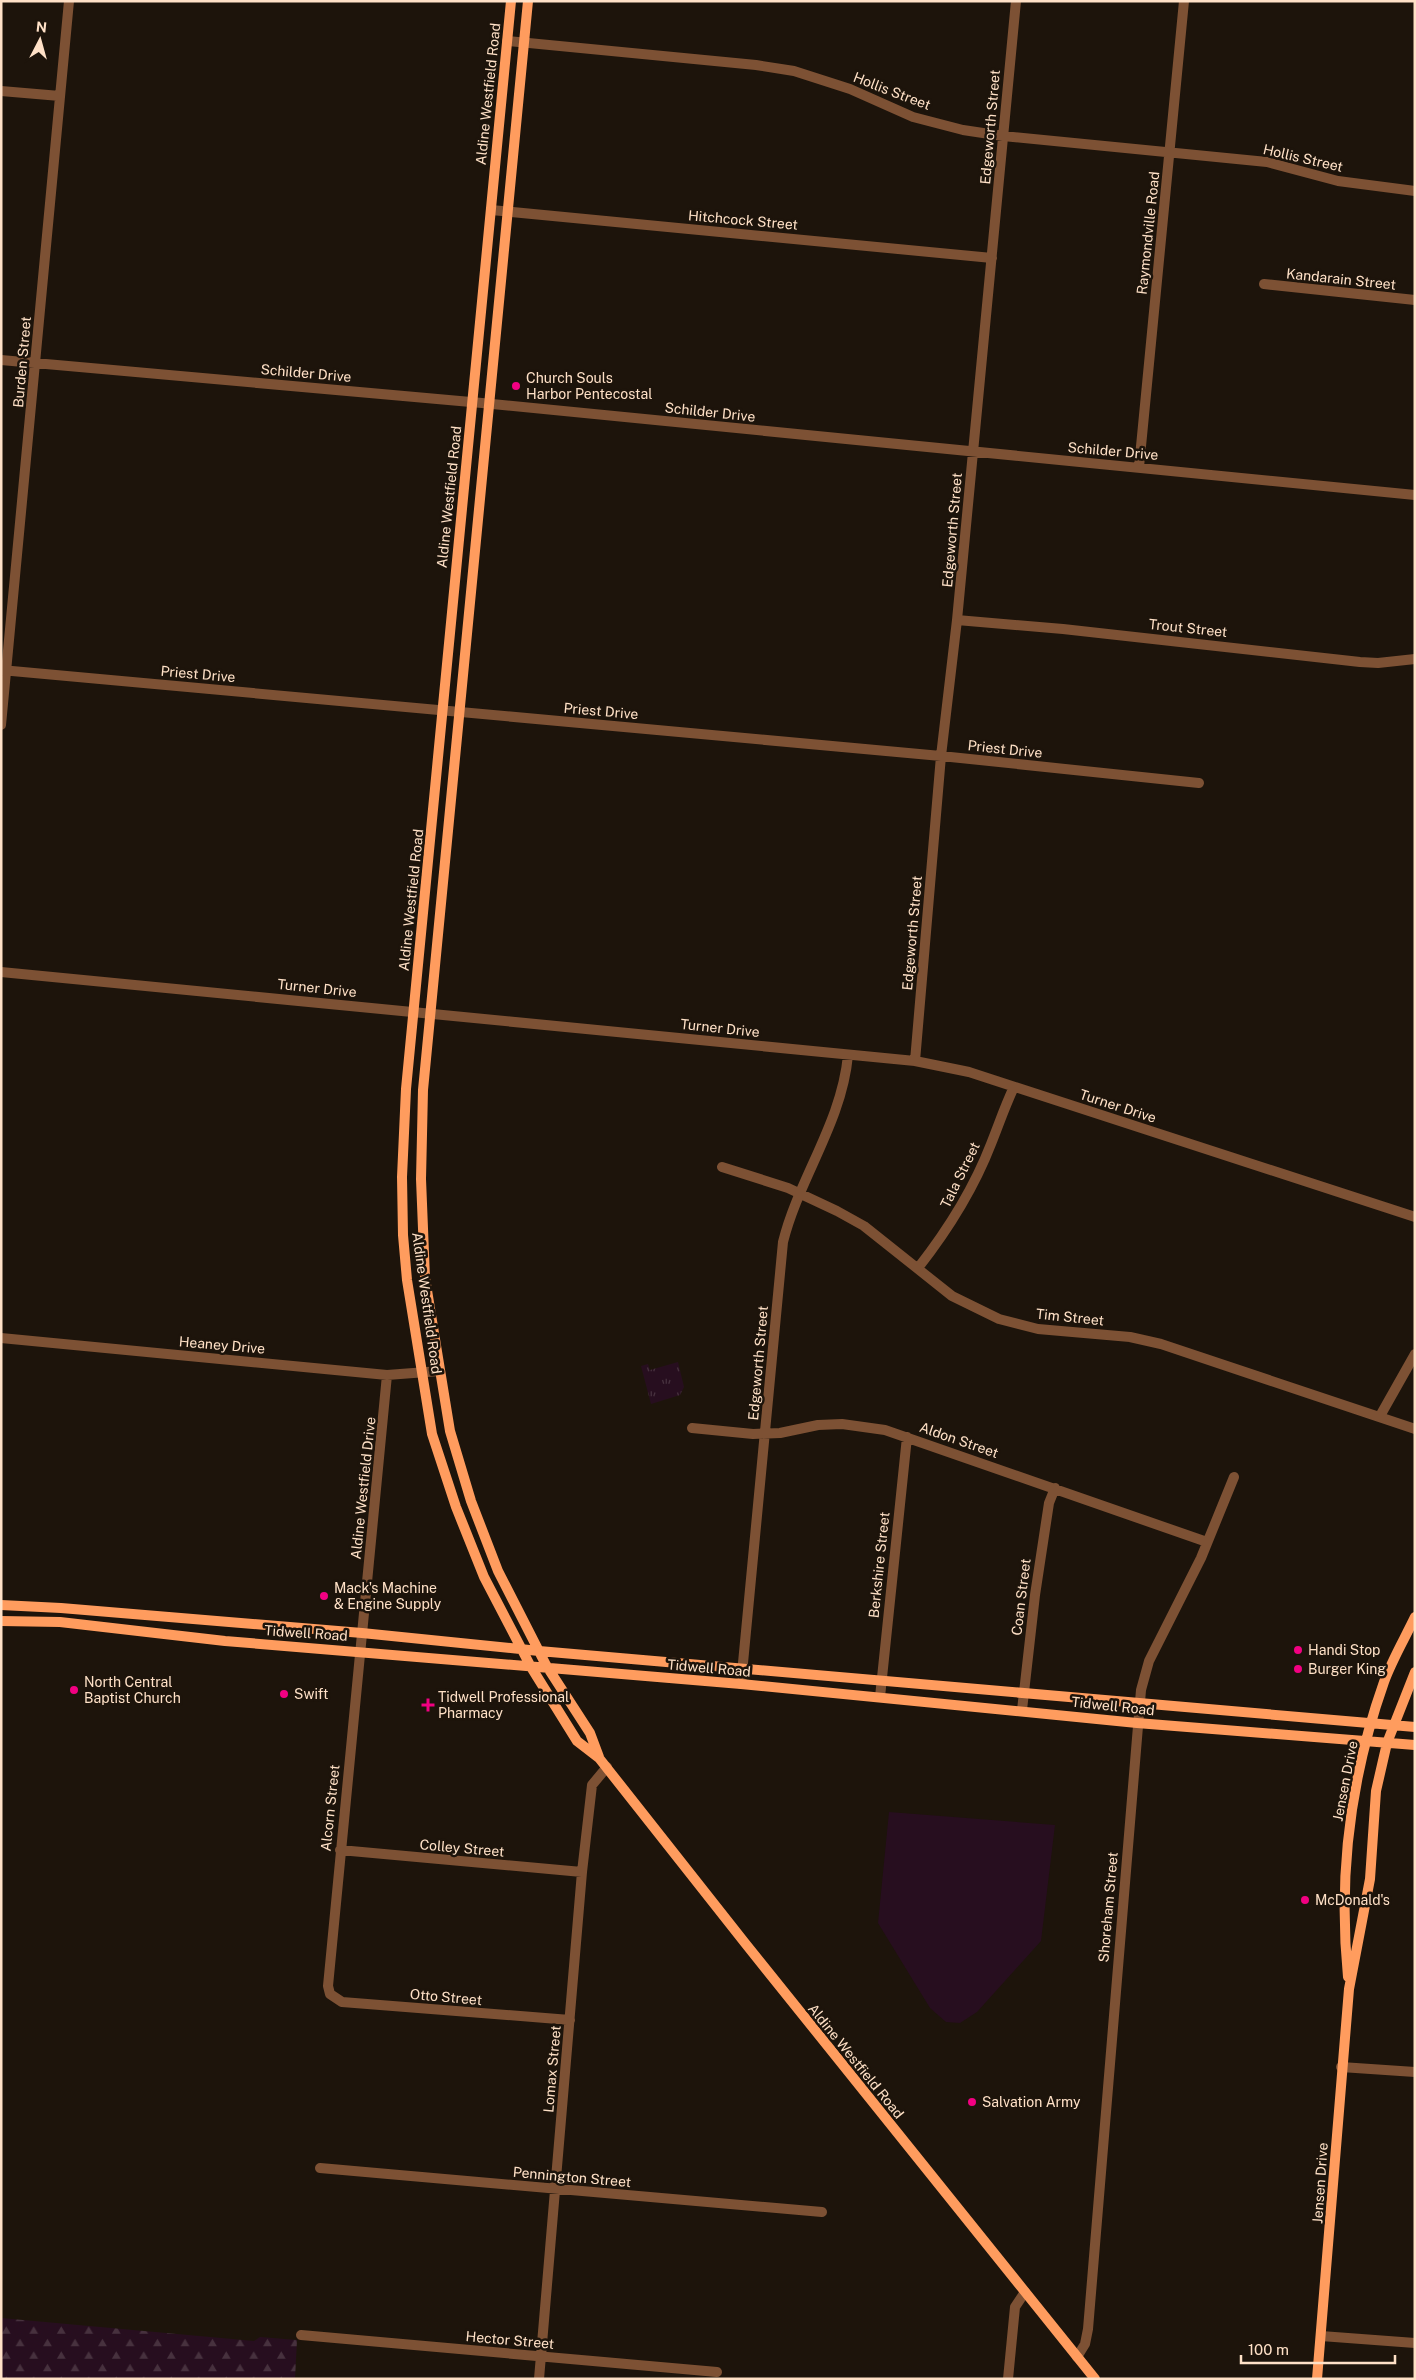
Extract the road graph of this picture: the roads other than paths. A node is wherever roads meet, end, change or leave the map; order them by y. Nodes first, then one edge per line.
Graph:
1 (69, 1) edge
2 (511, 1) edge
3 (528, 1) edge
4 (1016, 1) edge
5 (1184, 1) edge
6 (507, 41) junction
7 (524, 42) junction
8 (1, 91) edge
9 (60, 96) junction
10 (500, 118) junction
11 (517, 119) junction
12 (1003, 136) junction
13 (1170, 152) junction
14 (1415, 191) edge
15 (491, 210) junction
16 (508, 212) junction
17 (992, 258) junction
18 (1264, 284) dead end
19 (1415, 300) edge
20 (1, 360) edge
21 (36, 363) junction
22 (472, 402) junction
23 (489, 404) junction
24 (972, 452) junction
25 (1139, 467) junction
26 (1415, 495) edge
27 (457, 554) junction
28 (474, 556) junction
29 (957, 620) junction
30 (1415, 659) edge
31 (4, 671) edge
32 (442, 710) junction
33 (459, 712) junction
34 (1, 725) edge
35 (941, 756) junction
36 (1199, 783) dead end
37 (429, 857) junction
38 (446, 859) junction
39 (1, 972) edge
40 (413, 1011) junction
41 (430, 1013) junction
42 (848, 1055) junction
43 (915, 1061) junction
44 (1014, 1087) junction
45 (722, 1167) dead end
46 (800, 1193) junction
47 (1415, 1216) edge
48 (918, 1268) junction
49 (1, 1338) edge
50 (1415, 1354) edge
51 (440, 1371) junction
52 (423, 1372) junction
53 (387, 1375) junction
54 (1380, 1416) junction
55 (692, 1428) dead end
56 (1415, 1429) edge
57 (765, 1434) junction
58 (907, 1437) junction
59 (1234, 1477) dead end
60 (1055, 1488) junction
61 (471, 1501) junction
62 (456, 1506) junction
63 (1207, 1542) junction
64 (1, 1605) edge
65 (60, 1608) junction
66 (1415, 1617) edge
67 (1, 1621) edge
68 (60, 1622) junction
69 (230, 1623) junction
70 (362, 1633) junction
71 (225, 1641) junction
72 (522, 1649) junction
73 (360, 1651) junction
74 (539, 1651) junction
75 (530, 1667) junction
76 (743, 1667) junction
77 (548, 1668) junction
78 (1415, 1672) edge
79 (882, 1680) junction
80 (741, 1684) junction
81 (1024, 1693) junction
82 (880, 1697) junction
83 (1139, 1704) junction
84 (1022, 1710) junction
85 (1137, 1722) junction
86 (1372, 1724) junction
87 (1393, 1726) junction
88 (1415, 1727) edge
89 (1365, 1741) junction
90 (1386, 1743) junction
91 (1415, 1745) edge
92 (599, 1758) junction
93 (607, 1767) junction
94 (340, 1850) junction
95 (582, 1872) junction
96 (328, 1986) joint
97 (1349, 1989) junction
98 (570, 2020) junction
99 (1342, 2067) junction
100 (1415, 2072) edge
101 (320, 2168) dead end
102 (556, 2189) junction
103 (822, 2212) dead end
104 (1025, 2292) junction
105 (301, 2335) dead end
106 (1321, 2336) junction
107 (1415, 2342) edge
108 (541, 2356) junction
109 (1077, 2357) junction
110 (717, 2372) dead end
111 (539, 2379) edge
112 (1008, 2379) edge
113 (1094, 2379) edge
114 (1317, 2379) edge

1 - 9 street, Burden Street
2 - 6 main road, Aldine Westfield Road
3 - 7 main road, Aldine Westfield Road
4 - 12 street, Edgeworth Street
5 - 13 street, Raymondville Road
6 - 7 street, Hollis Street
6 - 10 main road, Aldine Westfield Road
7 - 11 main road, Aldine Westfield Road
7 - 12 street, Hollis Street
8 - 9 street
9 - 21 street, Burden Street
10 - 11 main road
10 - 15 main road, Aldine Westfield Road
11 - 16 main road, Aldine Westfield Road
12 - 13 street, Hollis Street
12 - 17 street, Edgeworth Street
13 - 14 street, Hollis Street
13 - 25 street, Raymondville Road
15 - 16 street, Hitchcock Street
15 - 22 main road, Aldine Westfield Road
16 - 17 street, Hitchcock Street
16 - 23 main road, Aldine Westfield Road
17 - 24 street, Edgeworth Street
18 - 19 street, Kandarain Street
20 - 21 street, Schilder Drive
21 - 22 street, Schilder Drive
21 - 31 street, Burden Street
22 - 23 street, Schilder Drive
22 - 27 main road, Aldine Westfield Road
23 - 24 street, Schilder Drive
23 - 28 main road, Aldine Westfield Road
24 - 25 street, Schilder Drive
24 - 29 street, Edgeworth Street
25 - 26 street, Schilder Drive
27 - 28 main road
27 - 32 main road, Aldine Westfield Road
28 - 33 main road, Aldine Westfield Road
29 - 30 street, Trout Street
29 - 35 street, Edgeworth Street
31 - 32 street, Priest Drive
31 - 34 street, Burden Street
32 - 33 street, Priest Drive
32 - 37 main road, Aldine Westfield Road
33 - 35 street, Priest Drive
33 - 38 main road, Aldine Westfield Road
35 - 36 street, Priest Drive
35 - 43 street, Edgeworth Street
37 - 38 main road
37 - 40 main road, Aldine Westfield Road
38 - 41 main road, Aldine Westfield Road
39 - 40 street, Turner Drive
40 - 41 street, Turner Drive
40 - 52 main road, Aldine Westfield Road
41 - 42 street, Turner Drive
41 - 51 main road, Aldine Westfield Road
42 - 43 street, Turner Drive
42 - 46 street, Edgeworth Street
43 - 44 street, Turner Drive
44 - 47 street, Turner Drive
44 - 48 street, Tala Street
45 - 46 street, Tim Street
46 - 48 street, Tim Street
46 - 57 street, Edgeworth Street
48 - 54 street, Tim Street
49 - 53 street, Heaney Drive
50 - 54 street
51 - 52 street, Heaney Drive
51 - 61 main road, Aldine Westfield Road
52 - 53 street, Heaney Drive
52 - 62 main road, Aldine Westfield Road
53 - 70 street, Aldine Westfield Drive
54 - 56 street, Tim Street
55 - 57 street, Aldon Street
57 - 58 street, Aldon Street
57 - 76 street, Edgeworth Street
58 - 60 street, Aldon Street
58 - 79 street, Berkshire Street
59 - 63 street, Shoreham Street
60 - 63 street, Aldon Street
60 - 81 street, Coan Street
61 - 62 main road
61 - 74 main road, Aldine Westfield Road
62 - 72 main road, Aldine Westfield Road
63 - 83 street, Shoreham Street
64 - 65 main road, Tidwell Road
65 - 68 main road
65 - 69 main road, Tidwell Road
66 - 86 main road, Jensen Drive
67 - 68 main road, Tidwell Road
68 - 71 main road, Tidwell Road
69 - 70 main road, Tidwell Road
69 - 71 main road
70 - 72 main road, Tidwell Road
70 - 73 street, Alcorn Street
71 - 73 main road, Tidwell Road
72 - 74 main road, Tidwell Road
72 - 75 main road, Aldine Westfield Road
73 - 75 main road, Tidwell Road
73 - 94 street, Alcorn Street
74 - 76 main road, Tidwell Road
74 - 77 main road, Aldine Westfield Road
75 - 77 main road, Tidwell Road
75 - 92 main road, Aldine Westfield Road
76 - 79 main road, Tidwell Road
76 - 80 street, Edgeworth Street
77 - 80 main road, Tidwell Road
77 - 92 main road, Aldine Westfield Road
78 - 87 main road, Jensen Drive
79 - 81 main road, Tidwell Road
79 - 82 street, Berkshire Street
80 - 82 main road, Tidwell Road
81 - 83 main road, Tidwell Road
81 - 84 street, Coan Street
82 - 84 main road, Tidwell Road
83 - 85 street, Shoreham Street
83 - 86 main road, Tidwell Road
84 - 85 main road, Tidwell Road
85 - 89 main road, Tidwell Road
85 - 109 street, Shoreham Street
86 - 87 main road, Tidwell Road
86 - 89 main road, Jensen Drive
87 - 88 main road, Tidwell Road
87 - 90 main road, Jensen Drive
89 - 90 main road, Tidwell Road
89 - 97 main road, Jensen Drive
90 - 91 main road, Tidwell Road
90 - 97 main road, Jensen Drive
92 - 93 main road, Aldine Westfield Road
93 - 95 street, Lomax Street
93 - 104 main road, Aldine Westfield Road
94 - 95 street, Colley Street
94 - 96 street, Alcorn Street
95 - 98 street, Lomax Street
96 - 98 street, Otto Street
97 - 99 main road, Jensen Drive
98 - 102 street, Lomax Street
99 - 100 street
99 - 106 main road, Jensen Drive
101 - 102 street, Pennington Street
102 - 103 street, Pennington Street
102 - 108 street, Lomax Street
104 - 109 main road, Aldine Westfield Road
104 - 112 street
105 - 108 street, Hector Street
106 - 107 street
106 - 114 main road, Jensen Drive
108 - 110 street, Hector Street
108 - 111 street, Lomax Street
109 - 113 main road, Aldine Westfield Road

